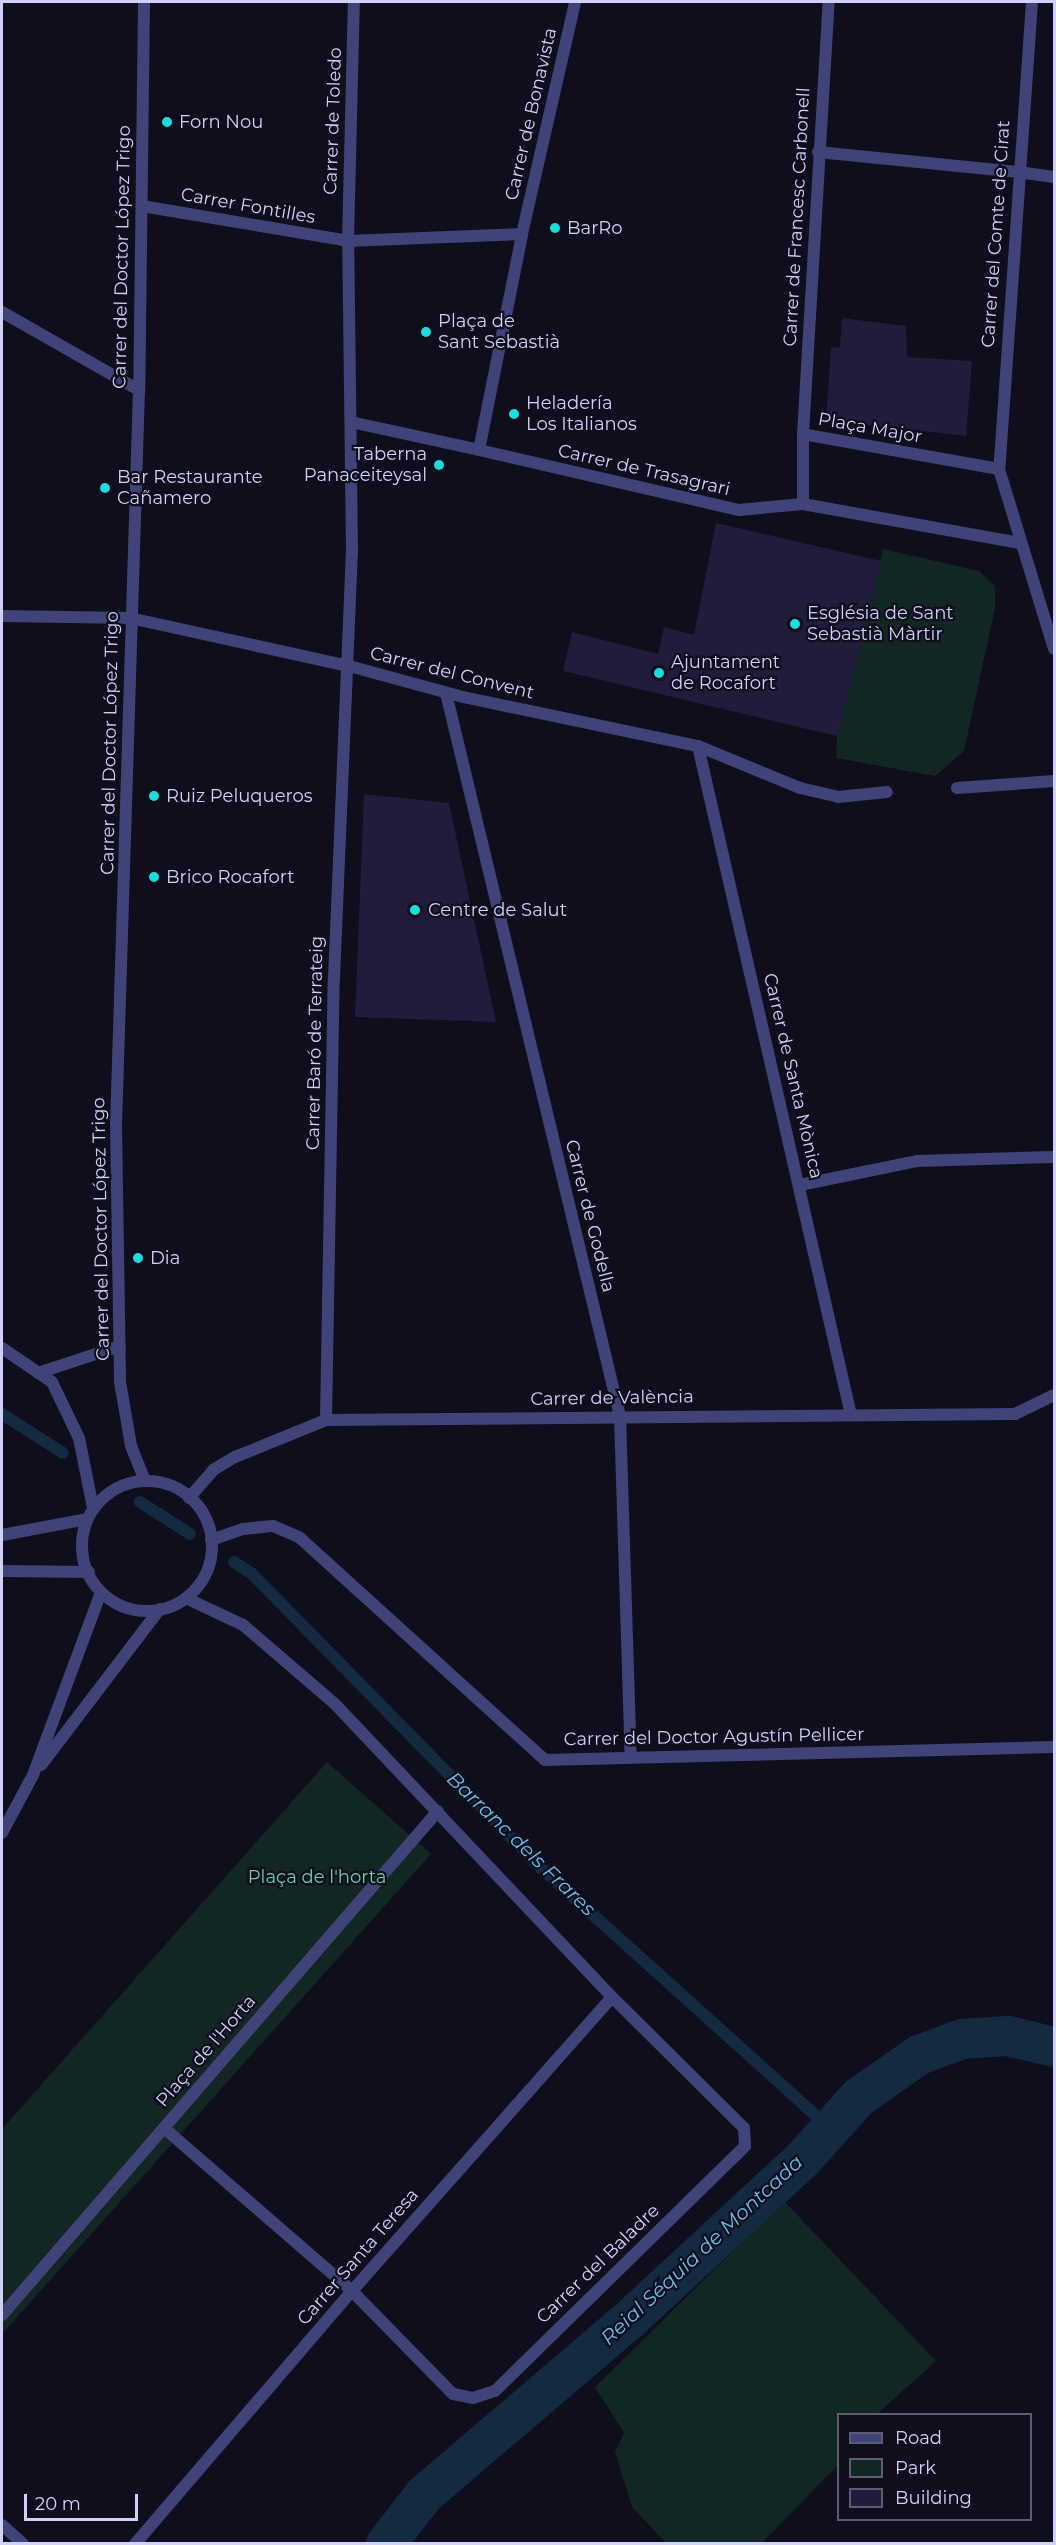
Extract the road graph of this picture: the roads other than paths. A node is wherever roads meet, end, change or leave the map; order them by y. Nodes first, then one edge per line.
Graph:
1 (144, 2) edge
2 (354, 2) edge
3 (575, 2) edge
4 (829, 2) edge
5 (1032, 2) edge
6 (818, 152) junction
7 (1018, 172) junction
8 (1054, 177) edge
9 (142, 206) junction
10 (522, 234) junction
11 (348, 242) junction
12 (2, 312) edge
13 (139, 390) junction
14 (351, 422) junction
15 (803, 434) junction
16 (479, 450) junction
17 (999, 469) junction
18 (802, 504) junction
19 (1019, 543) junction
20 (2, 616) edge
21 (130, 618) junction
22 (1054, 649) edge
23 (349, 666) junction
24 (446, 693) junction
25 (698, 746) junction
26 (1054, 781) edge
27 (957, 788) dead end
28 (886, 792) dead end
29 (1054, 1157) edge
30 (800, 1185) junction
31 (120, 1346) junction
32 (2, 1348) edge
33 (38, 1373) junction
34 (1054, 1395) edge
35 (851, 1414) junction
36 (620, 1416) junction
37 (326, 1420) junction
38 (145, 1481) junction
39 (189, 1498) junction
40 (90, 1514) junction
41 (2, 1535) edge
42 (211, 1540) junction
43 (2, 1571) edge
44 (89, 1572) junction
45 (101, 1592) junction
46 (186, 1598) junction
47 (160, 1609) junction
48 (1054, 1747) edge
49 (631, 1757) junction
50 (33, 1775) junction
51 (438, 1811) junction
52 (7, 1816) edge
53 (2, 1833) edge
54 (612, 1997) junction
55 (164, 2128) junction
56 (352, 2291) junction
57 (2, 2315) edge
58 (2, 2525) edge
59 (22, 2544) edge
60 (135, 2544) edge

1 - 9 street, Carrer del Doctor López Trigo
2 - 11 street, Carrer de Toledo
3 - 10 street, Carrer de Bonavista
4 - 6 street, Carrer de Francesc Carbonell
5 - 7 street, Carrer del Comte de Cirat
6 - 7 street
6 - 15 street, Carrer de Francesc Carbonell
7 - 8 street
7 - 17 street, Carrer del Comte de Cirat
9 - 11 street, Carrer Fontilles
9 - 13 street, Carrer del Doctor López Trigo
10 - 11 street
10 - 16 street
11 - 14 street
12 - 13 street
13 - 21 street, Carrer del Doctor López Trigo
14 - 16 street
14 - 23 street, Carrer Baró de Terrateig
15 - 17 street, Plaça Major
15 - 18 street, Plaça Major
16 - 18 street, Carrer de Trasagrari
17 - 19 street
18 - 19 street
19 - 22 street
20 - 21 street, Carrer del Convent
21 - 23 street, Carrer del Convent
21 - 31 street, Carrer del Doctor López Trigo
23 - 24 street, Carrer del Convent
23 - 37 street, Carrer Baró de Terrateig
24 - 25 street, Carrer del Convent
24 - 36 street, Carrer de Godella
25 - 28 street, Carrer del Convent
25 - 30 street, Carrer de Santa Mònica
26 - 27 street
29 - 30 street
30 - 35 street, Carrer de Santa Mònica
31 - 33 street
31 - 38 street, Carrer del Doctor López Trigo
32 - 33 street
33 - 40 street
34 - 35 street, Carrer de València
35 - 36 street, Carrer de València
36 - 37 street, Carrer de València
36 - 49 street, Carrer de Godella
37 - 39 street, Carrer de València
38 - 39 street
38 - 40 street
39 - 42 street
40 - 41 street
40 - 44 street
42 - 46 street
42 - 49 street, Carrer del Doctor Agustín Pellicer
43 - 44 street
44 - 45 street
45 - 47 street
45 - 50 street
46 - 47 street
46 - 51 street
47 - 50 street
48 - 49 street, Carrer del Doctor Agustín Pellicer
50 - 52 street
51 - 54 street
51 - 55 street, Plaça de l'Horta
52 - 53 street
54 - 56 street, Carrer Santa Teresa
54 - 56 street, Carrer del Baladre
55 - 56 street
55 - 57 street, Plaça de l'Horta
56 - 60 street, Carrer Santa Teresa
58 - 59 street

